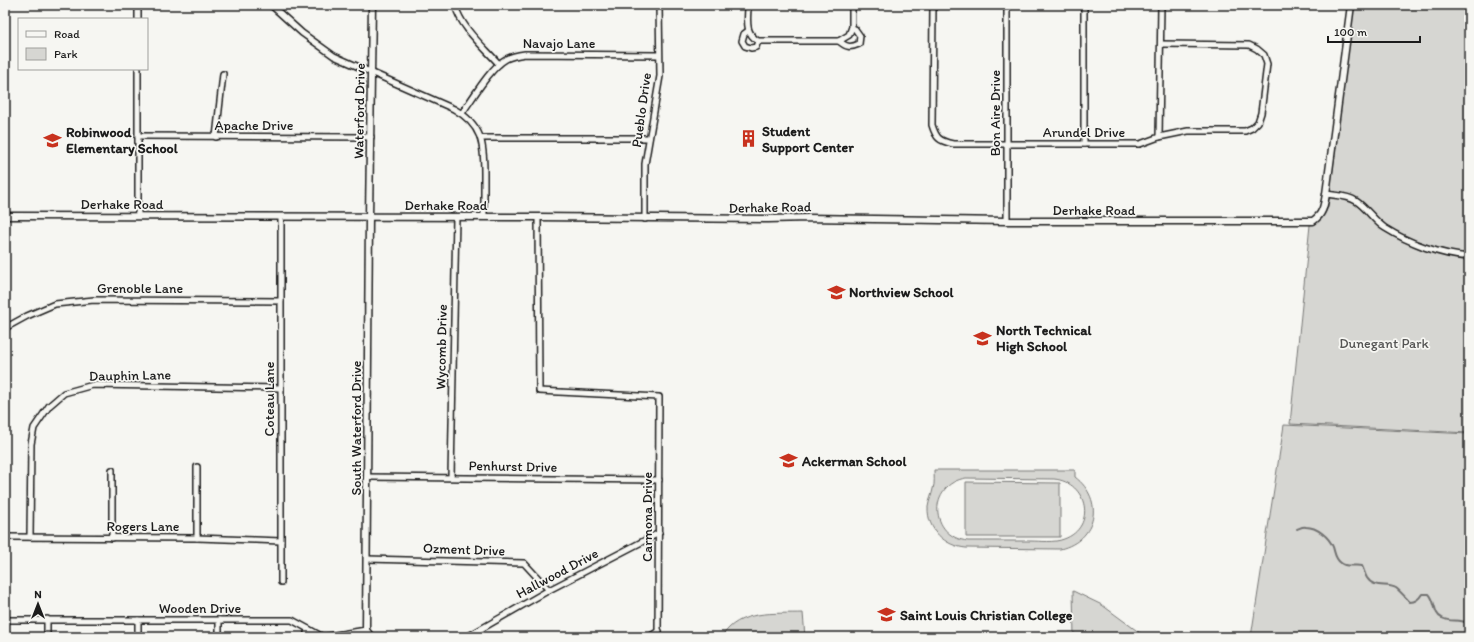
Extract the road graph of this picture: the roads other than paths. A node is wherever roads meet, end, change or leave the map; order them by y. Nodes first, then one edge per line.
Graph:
1 (138, 5) edge
2 (271, 5) edge
3 (372, 5) edge
4 (455, 5) edge
5 (659, 5) edge
6 (748, 5) edge
7 (852, 5) edge
8 (933, 5) edge
9 (1007, 5) edge
10 (1084, 5) edge
11 (1161, 5) edge
12 (1351, 5) edge
13 (138, 18) edge
14 (852, 28) junction
15 (748, 31) junction
16 (840, 40) junction
17 (758, 41) junction
18 (1161, 44) junction
19 (659, 55) junction
20 (499, 64) junction
21 (138, 70) edge
22 (372, 72) junction
23 (223, 74) dead end
24 (462, 114) junction
25 (138, 136) junction
26 (216, 137) junction
27 (371, 137) junction
28 (1159, 137) junction
29 (481, 138) junction
30 (649, 138) junction
31 (1006, 144) junction
32 (1084, 144) junction
33 (1326, 194) junction
34 (138, 215) junction
35 (5, 216) edge
36 (369, 217) junction
37 (456, 217) junction
38 (484, 217) junction
39 (538, 217) junction
40 (281, 218) junction
41 (645, 219) junction
42 (1007, 221) junction
43 (1469, 258) edge
44 (281, 301) junction
45 (5, 328) edge
46 (281, 388) junction
47 (197, 468) dead end
48 (112, 470) dead end
49 (367, 477) junction
50 (451, 477) junction
51 (659, 480) junction
52 (659, 533) junction
53 (5, 537) edge
54 (30, 537) junction
55 (112, 538) junction
56 (196, 538) junction
57 (281, 541) junction
58 (367, 559) junction
59 (281, 582) dead end
60 (549, 590) junction
61 (47, 619) junction
62 (5, 620) edge
63 (138, 620) junction
64 (218, 620) junction
65 (308, 629) junction
66 (366, 630) junction
67 (658, 634) edge
68 (47, 637) edge
69 (138, 637) edge
70 (219, 637) edge
71 (306, 637) edge
72 (371, 637) edge
73 (467, 637) edge
74 (649, 637) edge

1 - 13 street
2 - 22 street
3 - 22 street, Waterford Drive
4 - 20 street
5 - 19 street, Pueblo Drive
6 - 15 street
7 - 14 street
8 - 31 street, Arundel Drive
9 - 31 street, Bon Aire Drive
10 - 32 street
11 - 18 street
12 - 33 street, Derhake Road
14 - 16 street
14 - 16 street
15 - 17 street
15 - 17 street
16 - 17 street
18 - 28 street
18 - 28 street, Arundel Drive
19 - 20 street, Navajo Lane
19 - 30 street, Pueblo Drive
20 - 24 street, Navajo Lane
21 - 25 street
22 - 24 street
22 - 27 street, Waterford Drive
23 - 26 street
24 - 29 street
25 - 26 street, Apache Drive
25 - 34 street
26 - 27 street, Apache Drive
27 - 36 street, Waterford Drive
28 - 32 street, Arundel Drive
29 - 30 street
29 - 38 street
30 - 41 street, Pueblo Drive
31 - 32 street, Arundel Drive
31 - 42 street, Bon Aire Drive
33 - 42 street, Derhake Road
33 - 43 street
34 - 35 street, Derhake Road
34 - 40 street, Derhake Road
36 - 37 street, Derhake Road
36 - 40 street, Derhake Road
36 - 49 street, South Waterford Drive
37 - 38 street, Derhake Road
37 - 50 street, Wycomb Drive
38 - 39 street, Derhake Road
39 - 41 street, Derhake Road
39 - 51 street, Carmona Drive
40 - 44 street, Coteau Lane
41 - 42 street, Derhake Road
44 - 45 street, Grenoble Lane
44 - 46 street, Coteau Lane
46 - 54 street, Dauphin Lane
46 - 57 street, Coteau Lane
47 - 56 street
48 - 55 street
49 - 50 street, Penhurst Drive
49 - 58 street, South Waterford Drive
50 - 51 street, Penhurst Drive
51 - 52 street, Carmona Drive
52 - 60 street, Hallwood Drive
52 - 67 street, Carmona Drive
53 - 54 street, Rogers Lane
54 - 55 street, Rogers Lane
55 - 56 street, Rogers Lane
56 - 57 street, Rogers Lane
57 - 59 street, Coteau Lane
58 - 60 street, Ozment Drive
58 - 66 street, South Waterford Drive
60 - 73 street, Hallwood Drive
61 - 62 street, Wooden Drive
61 - 63 street, Wooden Drive
61 - 68 street
63 - 64 street, Wooden Drive
63 - 69 street
64 - 65 street, Wooden Drive
64 - 70 street
65 - 66 street, Wooden Drive
65 - 71 street
66 - 72 street
67 - 74 street

